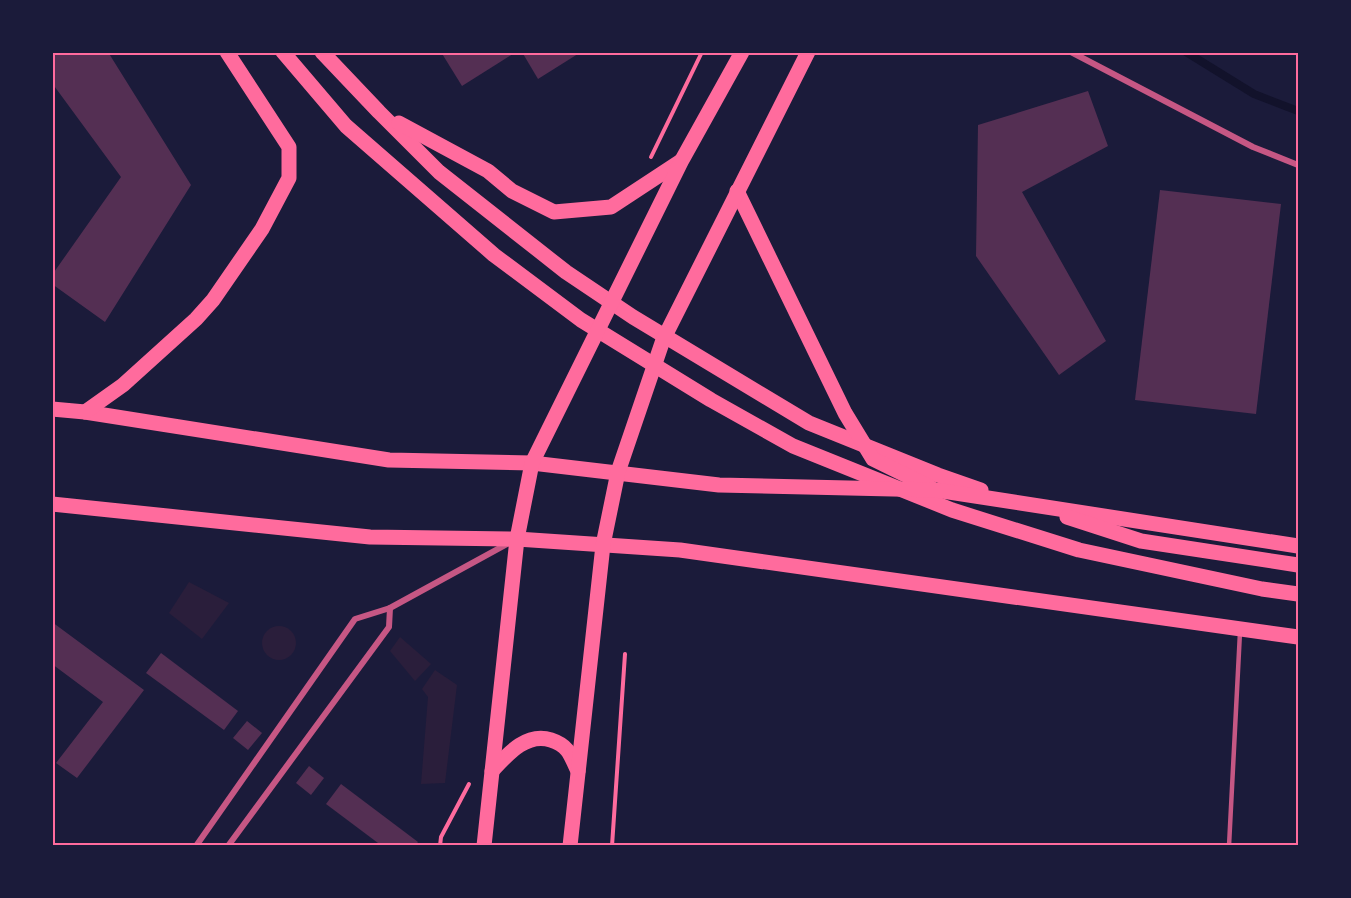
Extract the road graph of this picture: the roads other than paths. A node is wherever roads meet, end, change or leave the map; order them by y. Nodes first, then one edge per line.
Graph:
1 (227, 52) edge
2 (283, 52) edge
3 (322, 52) edge
4 (329, 52) edge
5 (742, 52) edge
6 (808, 52) edge
7 (1071, 52) edge
8 (682, 160) junction
9 (1299, 165) edge
10 (736, 191) junction
11 (52, 409) edge
12 (85, 412) junction
13 (532, 464) junction
14 (618, 472) junction
15 (936, 490) junction
16 (52, 504) edge
17 (517, 538) junction
18 (603, 546) junction
19 (1299, 546) edge
20 (1299, 565) edge
21 (1299, 594) edge
22 (390, 608) junction
23 (1240, 629) junction
24 (1299, 637) edge
25 (492, 771) junction
26 (578, 771) junction
27 (196, 846) edge
28 (228, 846) edge
29 (484, 846) edge
30 (570, 846) edge
31 (1229, 846) edge

1 - 12 main road
2 - 21 main road
3 - 20 main road
4 - 8 main road
5 - 8 main road
6 - 10 main road
7 - 9 street
8 - 13 main road
10 - 14 main road
10 - 15 main road
11 - 12 main road
12 - 13 main road
13 - 14 main road
13 - 17 main road
14 - 15 main road
14 - 18 main road
15 - 19 main road
16 - 17 main road
17 - 18 main road
17 - 22 street
17 - 25 main road
18 - 23 main road
18 - 26 main road
22 - 27 street
22 - 28 street
23 - 24 main road
23 - 31 lane
25 - 26 main road
25 - 29 main road
26 - 30 main road

